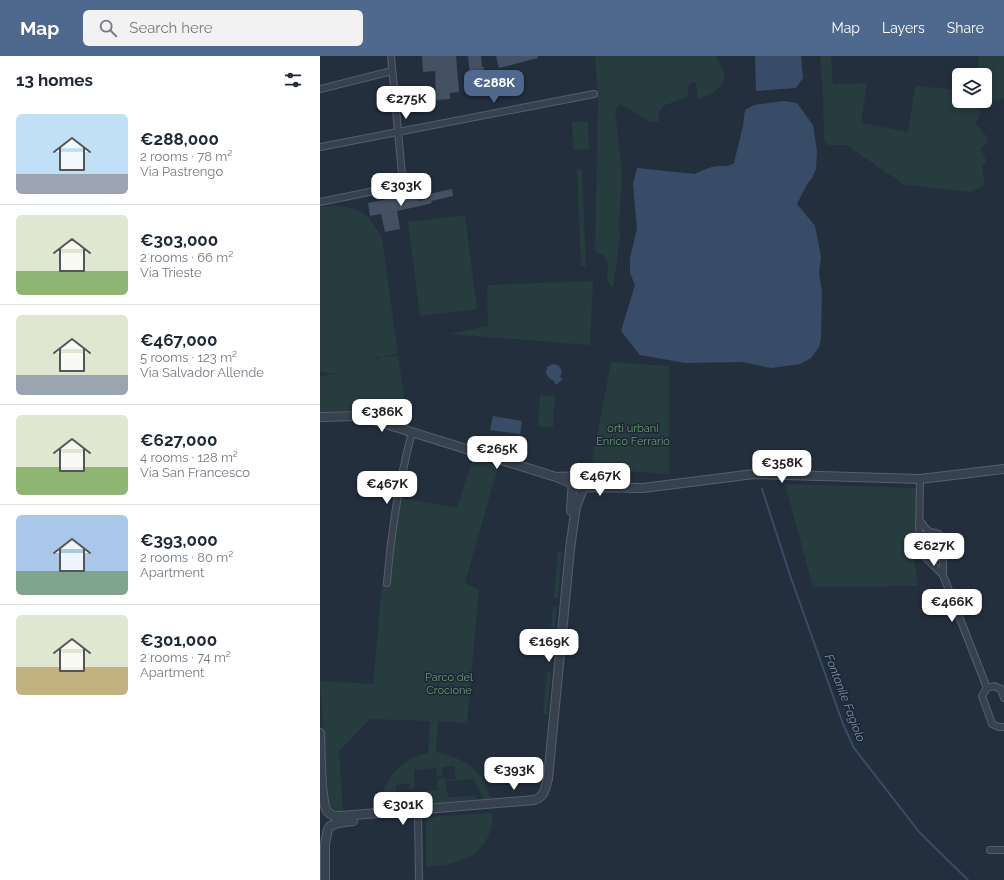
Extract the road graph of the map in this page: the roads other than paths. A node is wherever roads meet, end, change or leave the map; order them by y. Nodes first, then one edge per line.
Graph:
1 (391, 56) edge
2 (392, 71) junction
3 (320, 89) edge
4 (594, 94) dead end
5 (398, 131) junction
6 (320, 147) edge
7 (320, 202) edge
8 (320, 417) edge
9 (412, 432) junction
10 (1004, 469) edge
11 (556, 477) junction
12 (581, 477) junction
13 (920, 478) junction
14 (573, 485) junction
15 (584, 488) junction
16 (615, 488) junction
17 (919, 520) junction
18 (930, 532) junction
19 (919, 540) junction
20 (570, 549) junction
21 (943, 551) junction
22 (923, 555) junction
23 (943, 575) junction
24 (387, 583) dead end
25 (987, 688) junction
26 (1004, 698) edge
27 (1004, 728) edge
28 (320, 733) edge
29 (548, 779) junction
30 (481, 804) junction
31 (513, 806) junction
32 (325, 811) edge
33 (402, 811) junction
34 (454, 812) junction
35 (415, 813) junction
36 (377, 814) junction
37 (385, 818) junction
38 (329, 827) junction
39 (320, 832) edge
40 (990, 850) dead end
41 (1004, 850) edge
42 (325, 880) edge
43 (420, 880) edge

1 - 2 street
2 - 3 street
2 - 5 street
4 - 5 street
5 - 6 street
5 - 7 street
8 - 9 street
9 - 11 street
9 - 24 street
10 - 13 street
11 - 12 street
11 - 14 street
12 - 14 street
12 - 15 street
12 - 16 street
13 - 16 street
13 - 17 street
14 - 15 street
14 - 20 street
15 - 16 street
15 - 20 street
17 - 18 street
17 - 19 street
18 - 19 street
18 - 21 street
19 - 22 street
20 - 29 street
21 - 22 street
21 - 23 street
22 - 23 street
23 - 25 street
25 - 26 street
25 - 27 street
28 - 32 street
29 - 30 street
29 - 31 street
30 - 31 street
30 - 34 street
30 - 35 street
31 - 34 street
32 - 36 street
32 - 38 street
33 - 35 street
33 - 36 street
33 - 37 street
34 - 35 street
35 - 37 street
35 - 43 street
36 - 37 street
37 - 38 street
38 - 39 street
38 - 42 street
40 - 41 street

